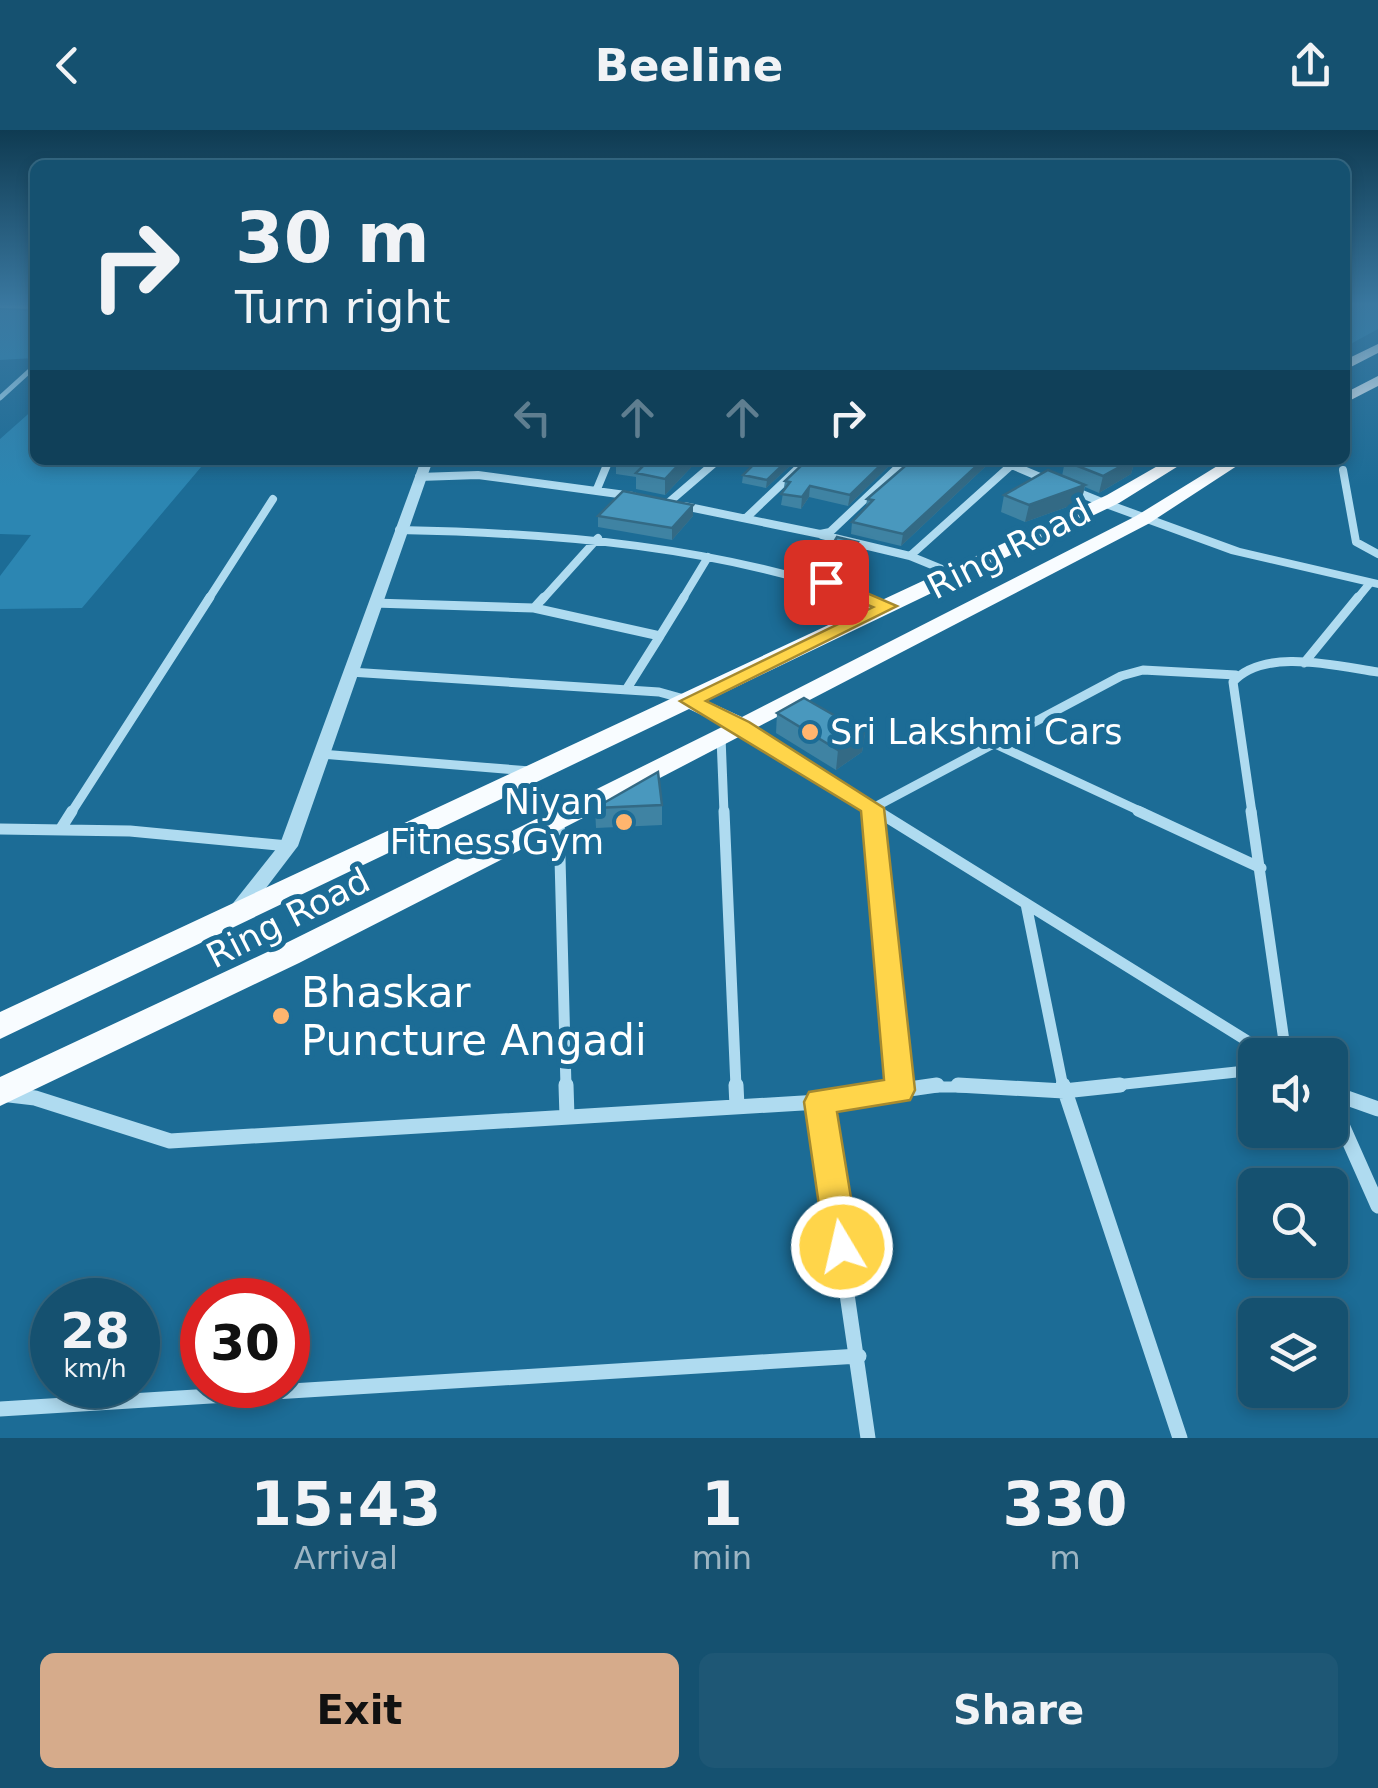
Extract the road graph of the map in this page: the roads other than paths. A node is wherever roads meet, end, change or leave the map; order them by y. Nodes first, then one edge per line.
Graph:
1 (30, 371) edge
2 (1350, 377) edge
3 (1376, 382) edge
4 (1350, 396) edge
5 (0, 398) edge
6 (425, 465) edge
7 (607, 465) edge
8 (712, 465) edge
9 (802, 465) edge
10 (901, 465) edge
11 (1004, 465) edge
12 (1017, 465) edge
13 (1171, 465) edge
14 (1230, 465) edge
15 (1343, 470) dead end
16 (419, 476) junction
17 (597, 489) junction
18 (273, 498) dead end
19 (668, 503) junction
20 (1104, 503) junction
21 (746, 518) junction
22 (1142, 520) junction
23 (400, 530) junction
24 (820, 534) junction
25 (598, 538) junction
26 (1378, 554) edge
27 (708, 556) junction
28 (910, 556) junction
29 (955, 574) junction
30 (1374, 583) edge
31 (374, 602) junction
32 (888, 606) junction
33 (534, 608) junction
34 (660, 636) junction
35 (1304, 663) junction
36 (350, 672) junction
37 (1378, 672) edge
38 (1236, 674) junction
39 (626, 690) junction
40 (690, 701) junction
41 (731, 731) junction
42 (993, 743) junction
43 (321, 754) junction
44 (542, 772) junction
45 (873, 808) junction
46 (559, 820) junction
47 (0, 829) edge
48 (60, 830) junction
49 (289, 846) junction
50 (1260, 868) junction
51 (1026, 904) junction
52 (233, 918) junction
53 (0, 1026) edge
54 (1243, 1038) edge
55 (1284, 1038) edge
56 (1238, 1072) edge
57 (900, 1090) junction
58 (1064, 1091) junction
59 (0, 1093) edge
60 (1348, 1100) edge
61 (820, 1102) junction
62 (737, 1106) junction
63 (1378, 1109) edge
64 (567, 1117) junction
65 (1348, 1137) edge
66 (1378, 1206) edge
67 (859, 1356) junction
68 (0, 1409) edge
69 (868, 1438) edge
70 (1180, 1438) edge

1 - 5 street
2 - 3 main road
3 - 4 main road
6 - 16 street
7 - 17 street
8 - 19 street
9 - 21 street
10 - 24 street
11 - 28 street
12 - 20 street
13 - 20 main road, Ring Road
14 - 22 main road, Ring Road
15 - 26 street
16 - 17 street
16 - 23 street
17 - 19 street
18 - 48 street
19 - 21 street
20 - 22 street
20 - 29 main road, Ring Road
21 - 24 street
22 - 30 street
22 - 41 main road, Ring Road
23 - 25 street
23 - 31 street
24 - 28 street
25 - 27 street
25 - 33 street
27 - 32 street
27 - 34 street
28 - 29 street
29 - 32 main road, Ring Road
30 - 35 street
31 - 33 street
31 - 36 street
32 - 40 main road, Ring Road
33 - 34 street
34 - 39 street
35 - 37 street
35 - 38 street
36 - 39 street
36 - 43 street
38 - 42 street
38 - 50 street
39 - 40 street
40 - 41 main road
40 - 44 main road, Ring Road
41 - 45 street
41 - 46 main road, Ring Road
41 - 62 street
42 - 45 street
42 - 50 street
43 - 44 street
43 - 49 street
44 - 52 main road, Ring Road
45 - 51 street
45 - 57 street
46 - 59 main road, Ring Road
46 - 64 street
47 - 48 street
48 - 49 street
49 - 52 street
50 - 55 street
51 - 54 street
51 - 58 street
52 - 53 main road, Ring Road
56 - 58 street
57 - 58 street
57 - 61 street
58 - 70 street
59 - 64 street
60 - 63 street
61 - 62 street
61 - 67 street
62 - 64 street
65 - 66 street
67 - 68 street
67 - 69 street

